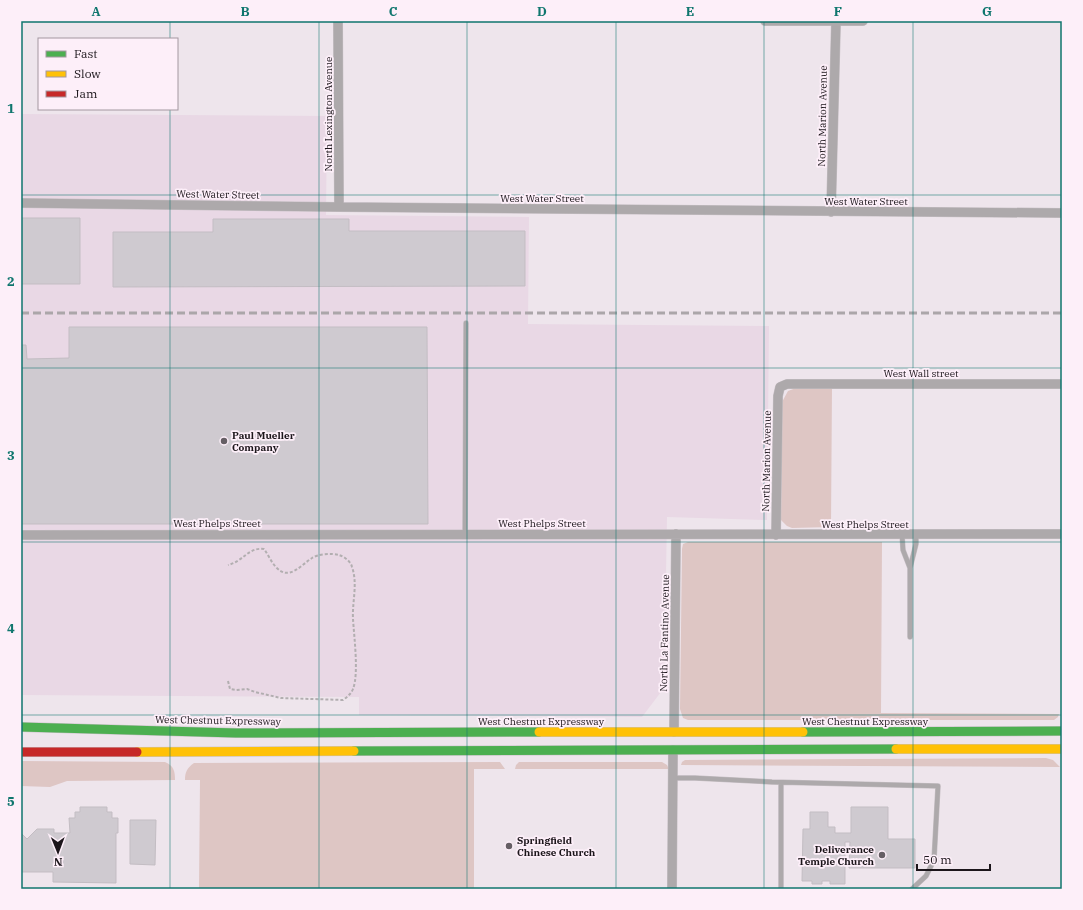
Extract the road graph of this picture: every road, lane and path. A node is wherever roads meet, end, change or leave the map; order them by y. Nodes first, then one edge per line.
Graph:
1 (338, 21) edge
2 (765, 21) edge
3 (836, 21) edge
4 (863, 21) edge
5 (21, 203) edge
6 (339, 207) junction
7 (831, 212) junction
8 (1062, 212) edge
9 (466, 322) dead end
10 (1062, 384) edge
11 (780, 388) joint
12 (465, 534) junction
13 (676, 534) junction
14 (902, 534) junction
15 (1062, 534) edge
16 (21, 535) edge
17 (776, 535) junction
18 (916, 535) junction
19 (228, 564) dead end
20 (910, 568) junction
21 (910, 637) dead end
22 (228, 681) dead end
23 (21, 727) edge
24 (1062, 731) edge
25 (674, 732) junction
26 (1062, 749) edge
27 (673, 750) junction
28 (21, 752) edge
29 (673, 778) junction
30 (781, 782) junction
31 (672, 889) edge
32 (781, 889) edge
33 (912, 889) edge

1 - 6 street, North Lexington Avenue
2 - 3 street
3 - 4 street
3 - 7 street, North Marion Avenue
5 - 6 street, West Water Street
6 - 7 street, West Water Street
7 - 8 street, West Water Street
9 - 12 lane
10 - 11 street, West Wall street
11 - 17 street, North Marion Avenue
12 - 13 street, West Phelps Street
12 - 16 street, West Phelps Street
13 - 17 street, West Phelps Street
13 - 25 street, North La Fantino Avenue
14 - 17 street, West Phelps Street
14 - 18 street, West Phelps Street
14 - 20 lane
15 - 18 street, West Phelps Street
18 - 20 lane
19 - 22 path
20 - 21 lane
23 - 25 main road, West Chestnut Expressway
24 - 25 main road, West Chestnut Expressway
26 - 27 main road
27 - 28 main road
27 - 29 street
29 - 30 lane
29 - 31 street
30 - 32 lane
30 - 33 lane

